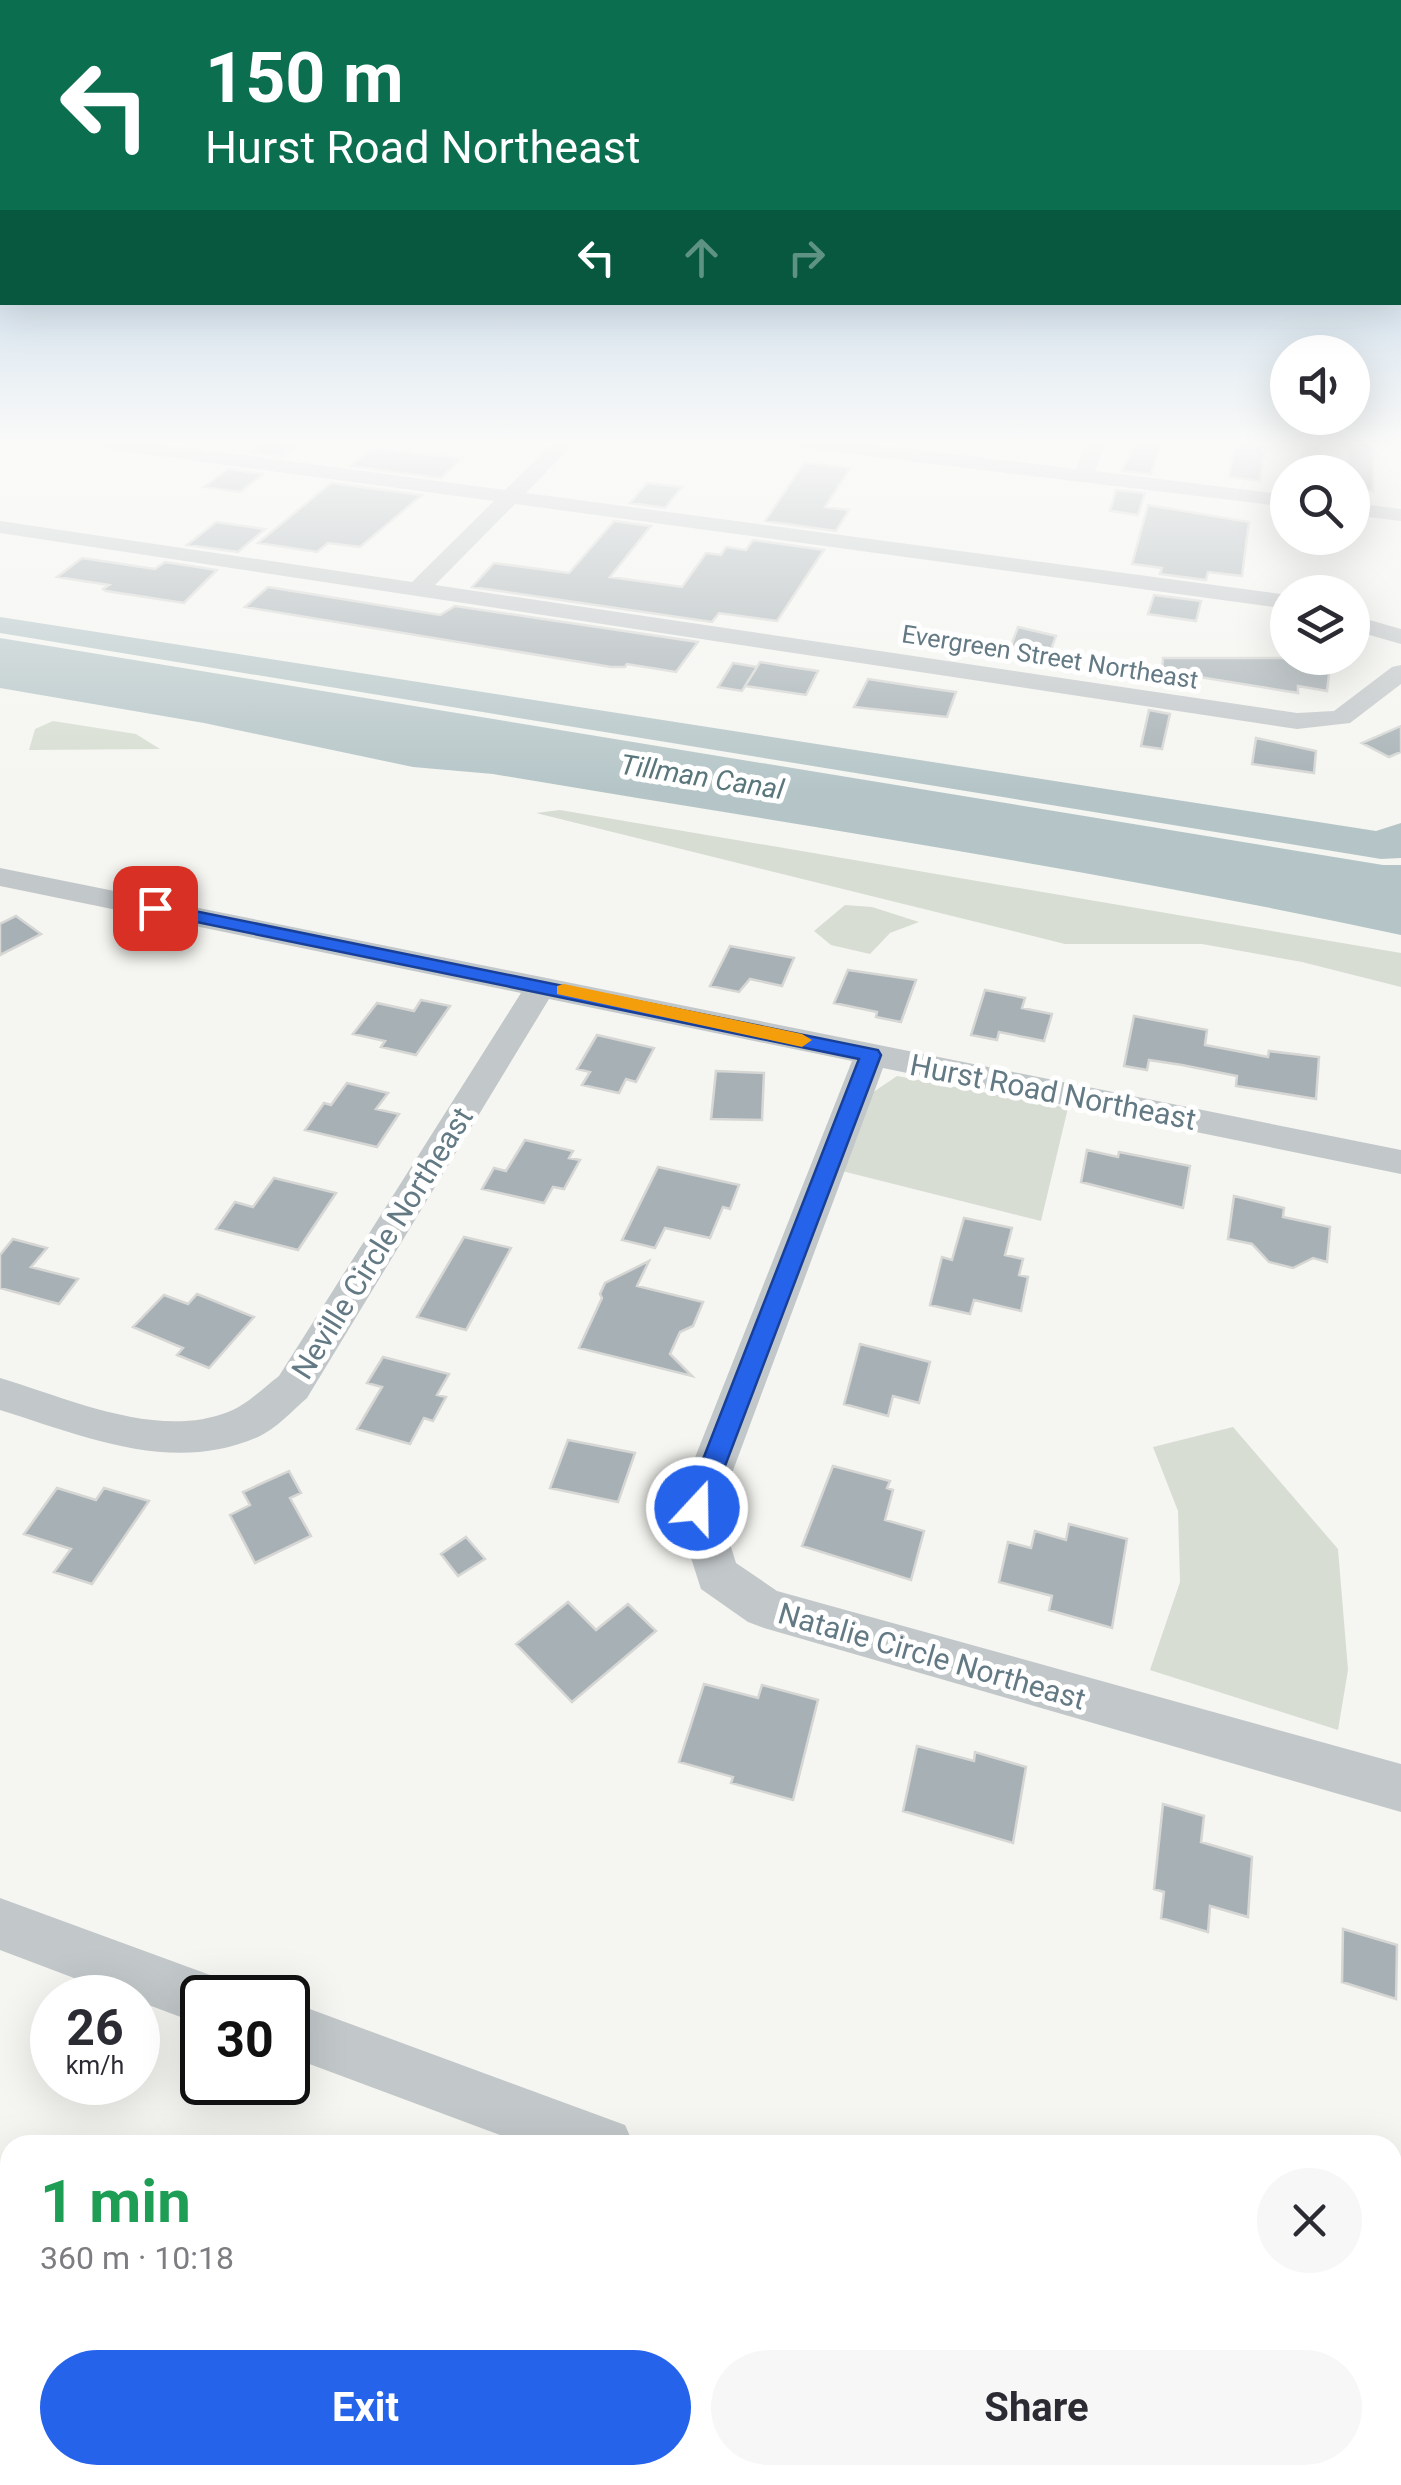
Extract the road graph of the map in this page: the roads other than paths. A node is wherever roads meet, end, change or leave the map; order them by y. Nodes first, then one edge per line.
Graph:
1 (205, 558) edge
2 (450, 558) edge
3 (959, 558) edge
4 (418, 590) junction
5 (1270, 600) edge
6 (1370, 628) edge
7 (1401, 638) edge
8 (1401, 672) edge
9 (0, 877) edge
10 (542, 985) junction
11 (871, 1055) junction
12 (1401, 1162) edge
13 (0, 1394) edge
14 (1401, 1788) edge
15 (0, 1924) edge
16 (180, 1990) edge
17 (310, 2037) edge
18 (578, 2135) edge

1 - 4 street, Evergreen Street Northeast
2 - 4 street
3 - 5 street
4 - 8 street, Evergreen Street Northeast
6 - 7 street
9 - 10 street, Hurst Road Northeast
10 - 11 street, Hurst Road Northeast
10 - 13 street, Neville Circle Northeast
11 - 12 street, Hurst Road Northeast
11 - 14 street, Natalie Circle Northeast
15 - 16 street
17 - 18 street

